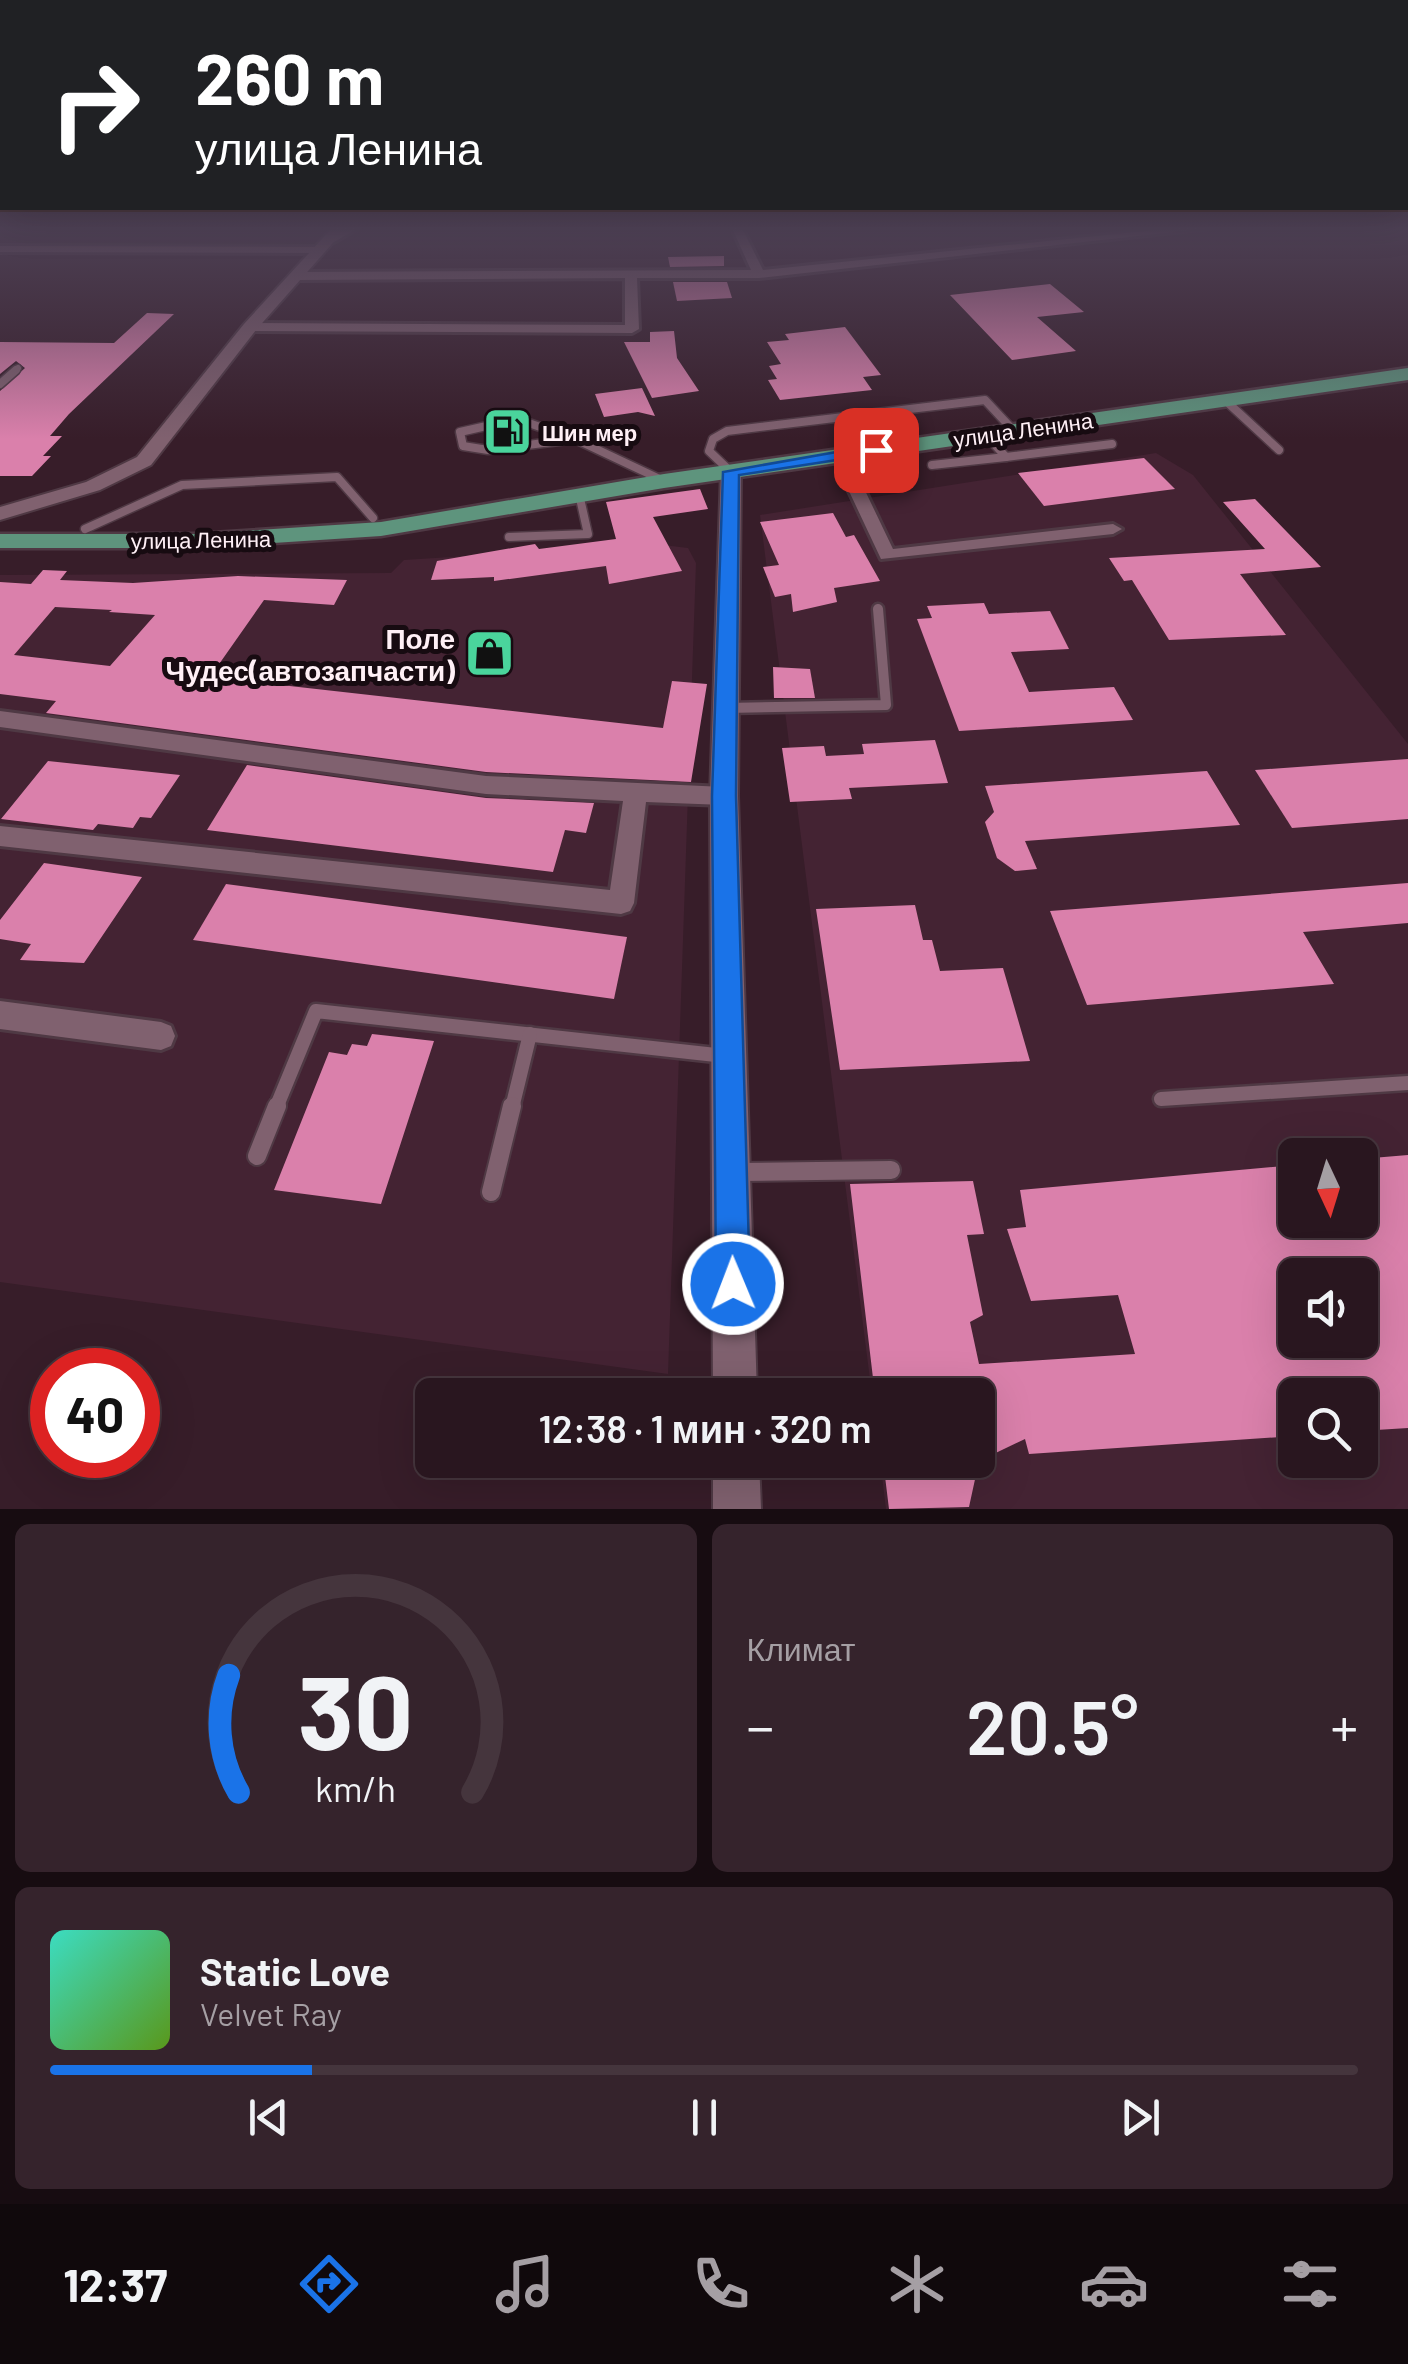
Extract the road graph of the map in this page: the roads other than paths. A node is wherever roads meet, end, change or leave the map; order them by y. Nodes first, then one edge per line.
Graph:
1 (276, 298) edge
2 (632, 298) edge
3 (250, 326) junction
4 (18, 368) dead end
5 (1408, 374) edge
6 (0, 384) edge
7 (1226, 401) junction
8 (1013, 430) junction
9 (985, 434) junction
10 (575, 438) junction
11 (1112, 444) dead end
12 (1279, 450) dead end
13 (840, 455) junction
14 (1006, 457) junction
15 (932, 466) dead end
16 (731, 472) junction
17 (664, 481) junction
18 (579, 494) junction
19 (0, 514) edge
20 (373, 518) junction
21 (0, 528) edge
22 (85, 528) junction
23 (1113, 528) dead end
24 (509, 536) dead end
25 (0, 541) edge
26 (878, 610) dead end
27 (726, 708) junction
28 (1, 722) edge
29 (636, 792) junction
30 (724, 796) junction
31 (0, 836) edge
32 (0, 1015) edge
33 (530, 1034) junction
34 (161, 1036) dead end
35 (729, 1056) junction
36 (1408, 1083) edge
37 (1161, 1099) dead end
38 (256, 1156) dead end
39 (892, 1170) dead end
40 (731, 1172) junction
41 (491, 1192) dead end
42 (735, 1378) edge
43 (736, 1478) edge
44 (737, 1509) edge

1 - 3 street
2 - 3 street
3 - 19 street
4 - 6 lane
5 - 7 main road, улица Ленина
7 - 8 main road, улица Ленина
7 - 12 lane
8 - 9 main road, улица Ленина
8 - 16 lane
9 - 13 main road, улица Ленина
9 - 14 lane
10 - 10 lane
10 - 17 lane
11 - 14 lane
13 - 16 main road, улица Ленина
13 - 23 street
14 - 15 lane
16 - 17 main road, улица Ленина
16 - 27 street
17 - 18 main road, улица Ленина
18 - 20 main road, улица Ленина
18 - 24 lane
18 - 25 main road, улица Ленина
20 - 22 main road, улица Ленина
20 - 22 lane
21 - 22 main road, улица Ленина
26 - 27 lane
27 - 30 street
28 - 29 street
29 - 30 street
29 - 31 street
30 - 35 street
32 - 34 street
33 - 35 lane
33 - 38 lane
33 - 41 lane
35 - 40 street
36 - 37 lane
39 - 40 lane
40 - 42 street
43 - 44 street

